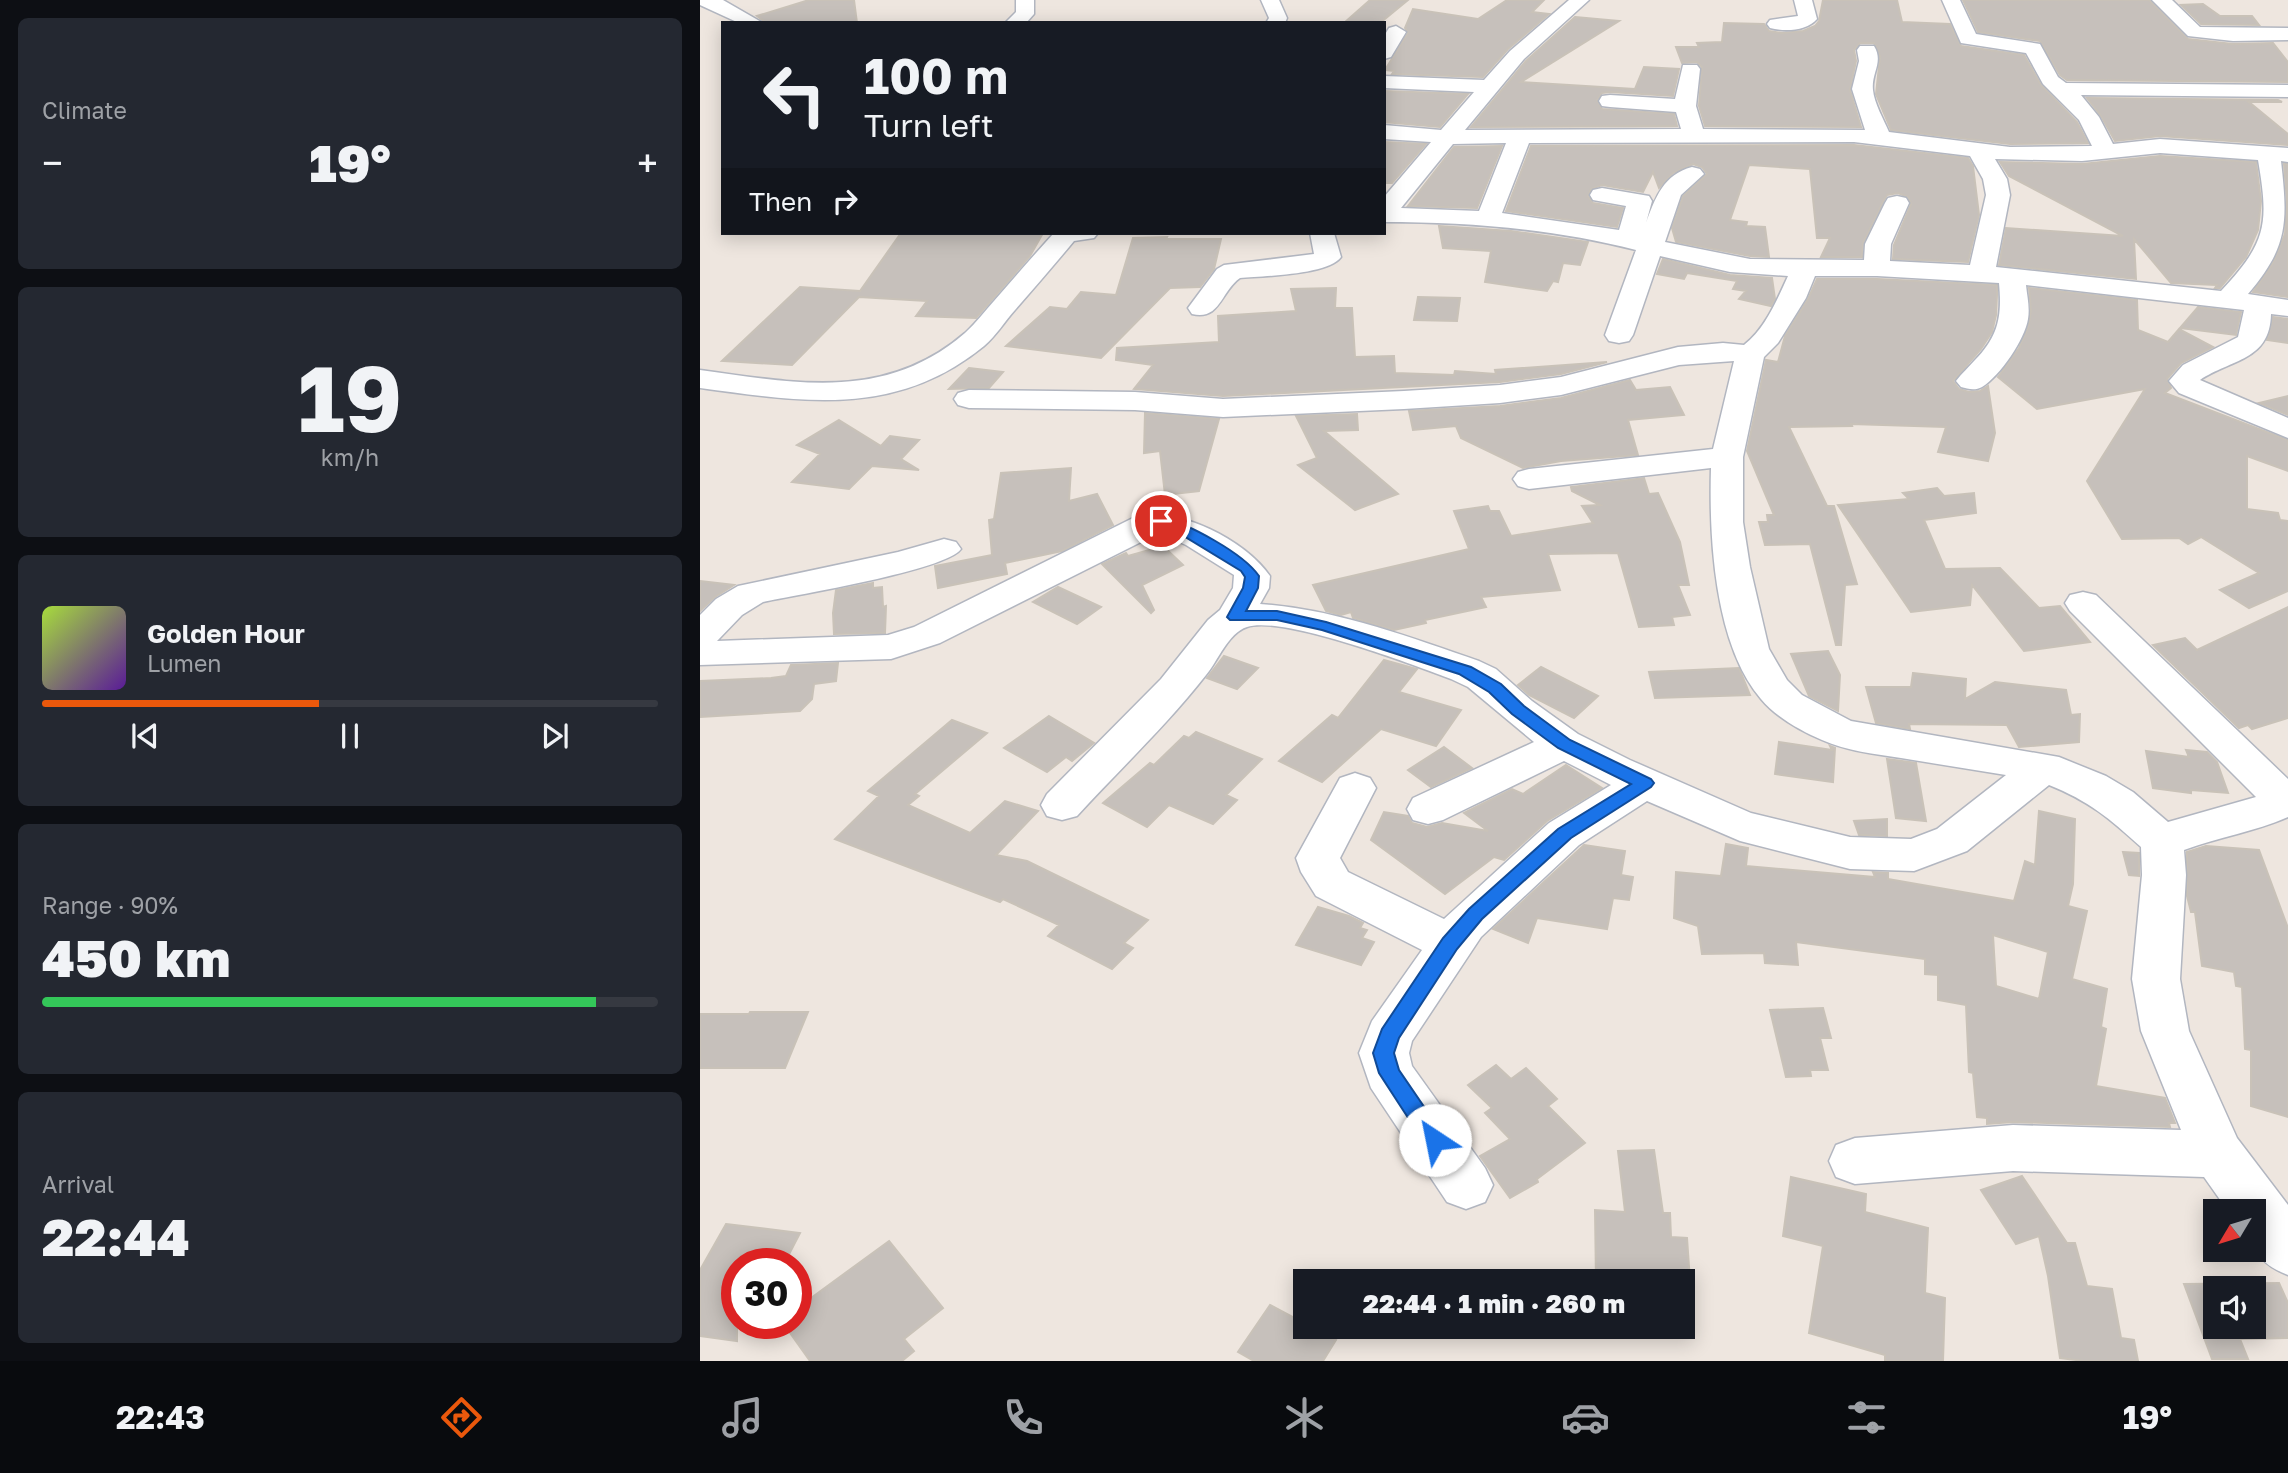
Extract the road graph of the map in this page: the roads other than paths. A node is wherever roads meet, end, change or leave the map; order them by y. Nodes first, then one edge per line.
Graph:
1 (703, 0) edge
2 (1026, 0) edge
3 (1270, 0) edge
4 (1580, 0) edge
5 (1803, 0) edge
6 (1951, 0) edge
7 (2161, 0) edge
8 (750, 21) edge
9 (1016, 21) edge
10 (1276, 21) edge
11 (1777, 24) dead end
12 (1396, 32) dead end
13 (2288, 34) edge
14 (1386, 50) edge
15 (1867, 50) dead end
16 (1690, 69) dead end
17 (1386, 82) edge
18 (1490, 87) junction
19 (2061, 89) junction
20 (2288, 91) edge
21 (1610, 101) dead end
22 (1685, 106) junction
23 (1386, 132) edge
24 (1694, 135) junction
25 (1447, 137) junction
26 (1520, 137) junction
27 (1879, 137) junction
28 (2105, 152) junction
29 (1980, 153) junction
30 (2278, 154) edge
31 (1395, 158) dead end
32 (1429, 160) junction
33 (1692, 174) dead end
34 (1602, 195) dead end
35 (1897, 203) dead end
36 (1386, 212) edge
37 (1386, 214) edge
38 (1488, 218) junction
39 (1065, 235) edge
40 (1322, 235) edge
41 (1640, 242) junction
42 (1805, 268) junction
43 (1876, 268) junction
44 (1981, 275) junction
45 (2012, 276) junction
46 (2228, 300) junction
47 (2258, 304) junction
48 (1202, 308) dead end
49 (2288, 308) edge
50 (1619, 335) dead end
51 (1750, 354) junction
52 (700, 379) edge
53 (1970, 381) dead end
54 (969, 399) dead end
55 (2288, 429) edge
56 (1727, 457) junction
57 (1529, 479) dead end
58 (944, 549) dead end
59 (2083, 603) dead end
60 (1235, 617) junction
61 (700, 636) edge
62 (700, 653) edge
63 (1564, 744) junction
64 (2044, 767) junction
65 (1645, 783) junction
66 (1355, 788) dead end
67 (2287, 801) edge
68 (1062, 805) dead end
69 (1429, 809) dead end
70 (2162, 841) junction
71 (1450, 943) junction
72 (2218, 1154) junction
73 (1855, 1161) dead end
74 (1466, 1185) dead end
75 (2288, 1249) edge

1 - 8 street
2 - 9 street
3 - 10 street
4 - 18 street
5 - 11 street
6 - 19 street
7 - 13 street
12 - 14 street
15 - 27 street
16 - 22 street
17 - 18 street
18 - 25 street
19 - 20 street
19 - 28 street
21 - 22 street
22 - 24 street
23 - 25 street
24 - 26 street
24 - 27 street
25 - 26 street
25 - 32 street
26 - 38 street
27 - 29 street
28 - 29 street
28 - 30 street
29 - 44 street
30 - 46 street
31 - 32 street
32 - 36 street
33 - 41 street
34 - 41 street
35 - 43 street
37 - 38 street
38 - 41 street
39 - 52 street
40 - 48 street
41 - 42 street
41 - 50 street
42 - 43 street
42 - 51 street
43 - 44 street
44 - 45 street
45 - 46 street
45 - 53 street
46 - 47 street
47 - 49 street
47 - 55 street
51 - 54 street
51 - 56 street
56 - 57 street
56 - 64 street
58 - 61 street
59 - 67 street
60 - 62 street
60 - 63 street
60 - 68 street
63 - 65 street
63 - 69 street
64 - 65 street
64 - 70 street
65 - 71 street
66 - 71 street
67 - 70 street
70 - 72 street
71 - 74 street
72 - 73 street
72 - 75 street

